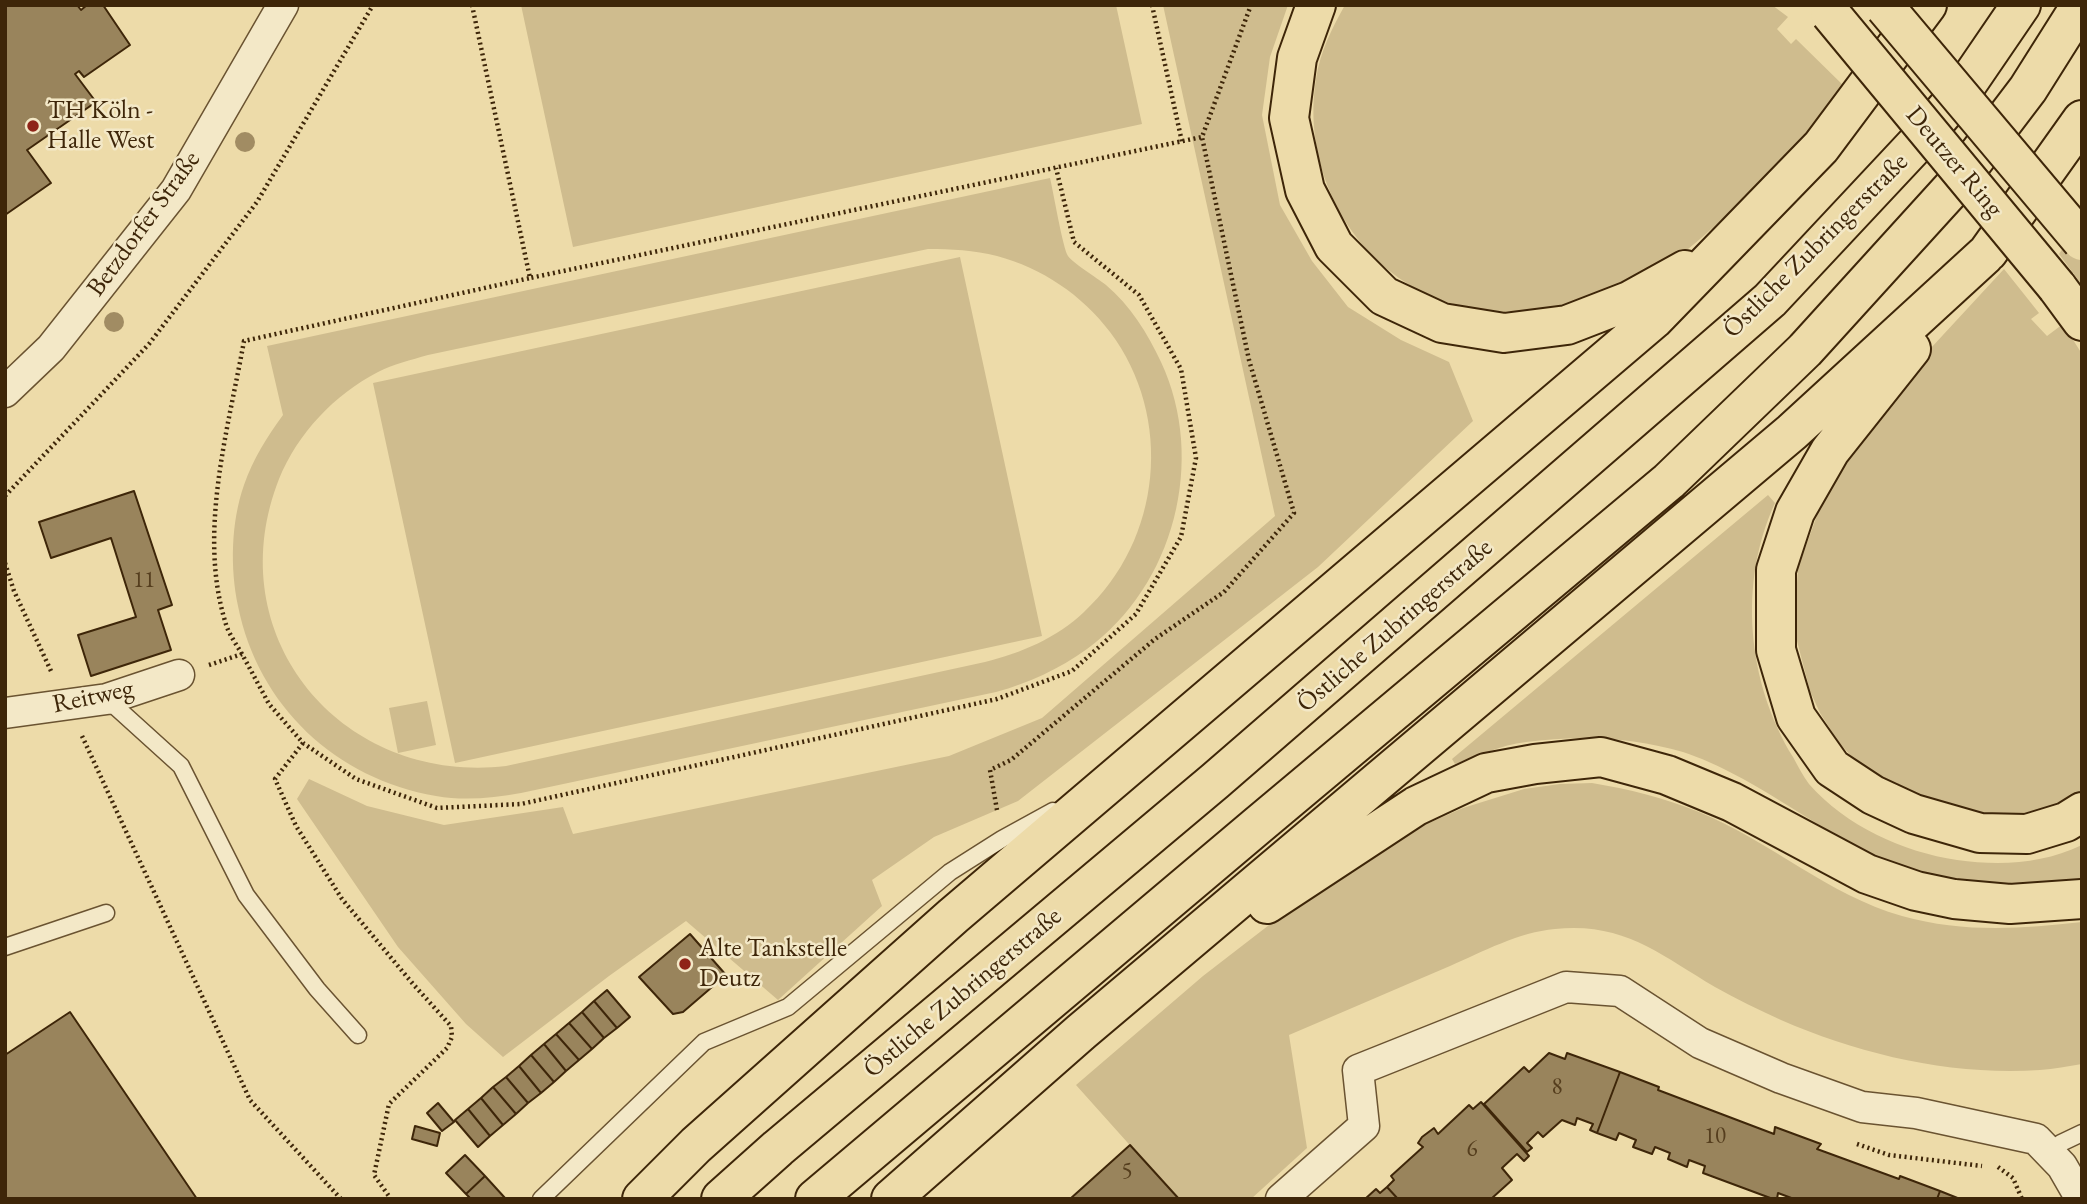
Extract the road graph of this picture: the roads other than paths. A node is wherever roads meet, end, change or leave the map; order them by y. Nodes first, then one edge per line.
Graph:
1 (283, 5) edge
2 (1317, 5) edge
3 (1884, 5) edge
4 (1927, 5) edge
5 (2021, 5) edge
6 (2081, 5) edge
7 (1823, 8) edge
8 (2082, 120) edge
9 (1736, 236) junction
10 (2082, 241) edge
11 (1985, 255) junction
12 (2082, 321) edge
13 (5, 392) edge
14 (179, 675) road end
15 (107, 699) junction
16 (5, 713) edge
17 (1125, 771) junction
18 (2082, 812) edge
19 (2082, 899) edge
20 (106, 913) dead end
21 (5, 947) edge
22 (1081, 1032) junction
23 (358, 1035) dead end
24 (2082, 1133) edge
25 (2050, 1154) junction
26 (541, 1199) edge
27 (642, 1199) edge
28 (721, 1199) edge
29 (815, 1199) edge
30 (891, 1199) edge
31 (1281, 1199) edge
32 (2081, 1199) edge

1 - 13 street, Betzdorfer Straße
2 - 9 highway
3 - 10 highway, Deutzer Ring, bridge
4 - 9 highway
5 - 28 highway, Östliche Zubringerstraße
6 - 29 highway
7 - 12 highway, Deutzer Ring, bridge
8 - 11 highway
9 - 17 highway
11 - 18 highway
11 - 22 highway
14 - 15 street, Reitweg
15 - 16 street, Reitweg
15 - 23 lane
17 - 26 lane
17 - 27 highway
19 - 22 highway
20 - 21 lane
22 - 30 highway
24 - 25 lane
25 - 31 street
25 - 32 street

